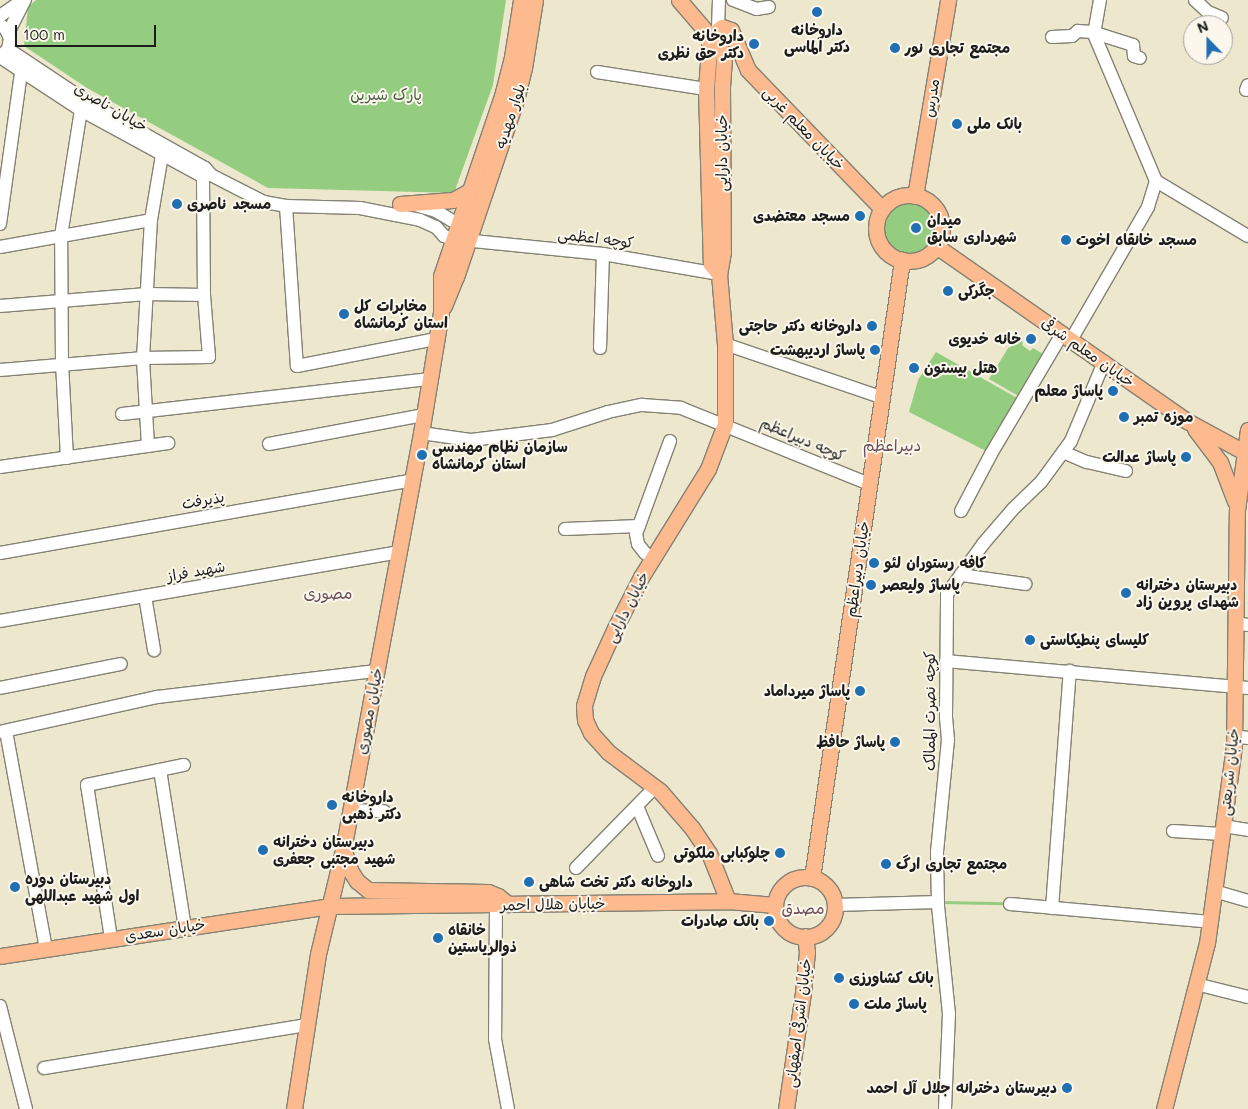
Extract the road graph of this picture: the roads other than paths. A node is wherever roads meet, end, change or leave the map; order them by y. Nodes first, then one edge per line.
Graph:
1 (24, 0) edge
2 (521, 0) edge
3 (535, 0) edge
4 (679, 0) edge
5 (719, 0) edge
6 (733, 0) edge
7 (948, 0) edge
8 (1100, 0) edge
9 (1195, 0) edge
10 (770, 7) dead end
11 (1215, 15) edge
12 (0, 16) edge
13 (4, 29) edge
14 (1094, 34) junction
15 (712, 35) junction
16 (1052, 37) dead end
17 (3, 54) edge
18 (1140, 58) dead end
19 (21, 72) junction
20 (597, 72) dead end
21 (723, 78) junction
22 (706, 83) junction
23 (509, 98) junction
24 (81, 110) junction
25 (162, 156) junction
26 (206, 173) junction
27 (1156, 181) junction
28 (469, 191) junction
29 (915, 196) junction
30 (400, 204) junction
31 (286, 206) junction
32 (360, 208) junction
33 (882, 209) junction
34 (152, 220) junction
35 (0, 224) edge
36 (463, 233) junction
37 (61, 236) junction
38 (1248, 236) edge
39 (936, 246) junction
40 (0, 247) edge
41 (603, 254) junction
42 (902, 260) junction
43 (719, 274) junction
44 (147, 294) junction
45 (204, 295) junction
46 (60, 300) junction
47 (0, 306) edge
48 (1066, 337) junction
49 (436, 339) junction
50 (725, 344) junction
51 (600, 348) dead end
52 (143, 358) junction
53 (1104, 362) junction
54 (62, 364) junction
55 (0, 370) edge
56 (430, 379) junction
57 (881, 397) junction
58 (146, 412) junction
59 (122, 414) dead end
60 (424, 415) junction
61 (1187, 421) junction
62 (725, 424) junction
63 (1248, 430) edge
64 (421, 433) junction
65 (670, 441) dead end
66 (168, 443) dead end
67 (269, 444) dead end
68 (148, 446) junction
69 (1063, 452) junction
70 (1244, 452) junction
71 (67, 458) junction
72 (0, 467) edge
73 (1126, 471) dead end
74 (412, 480) junction
75 (868, 484) junction
76 (1238, 510) junction
77 (961, 511) dead end
78 (639, 526) junction
79 (565, 529) dead end
80 (0, 552) edge
81 (398, 552) junction
82 (653, 558) junction
83 (961, 575) junction
84 (1024, 584) dead end
85 (145, 596) junction
86 (0, 621) edge
87 (1241, 624) edge
88 (154, 650) dead end
89 (946, 661) junction
90 (121, 664) dead end
91 (376, 671) junction
92 (1070, 671) junction
93 (1241, 686) edge
94 (0, 688) edge
95 (3, 731) edge
96 (1241, 737) edge
97 (184, 765) dead end
98 (160, 770) junction
99 (655, 787) junction
100 (637, 806) junction
101 (350, 810) junction
102 (384, 812) dead end
103 (1222, 830) junction
104 (1248, 830) edge
105 (1173, 831) dead end
106 (343, 850) junction
107 (658, 856) dead end
108 (576, 868) dead end
109 (812, 878) junction
110 (1214, 891) junction
111 (728, 901) junction
112 (1248, 901) edge
113 (938, 902) junction
114 (502, 904) junction
115 (1010, 904) dead end
116 (775, 905) junction
117 (835, 905) junction
118 (330, 906) junction
119 (1052, 908) junction
120 (1210, 922) junction
121 (185, 927) junction
122 (809, 936) junction
123 (111, 938) junction
124 (46, 948) junction
125 (0, 956) edge
126 (1196, 984) junction
127 (1248, 997) edge
128 (0, 1006) edge
129 (308, 1025) junction
130 (5, 1045) edge
131 (44, 1068) dead end
132 (26, 1109) edge
133 (294, 1109) edge
134 (508, 1109) edge
135 (786, 1109) edge
136 (792, 1109) edge
137 (945, 1109) edge
138 (1164, 1109) edge

1 - 12 street
1 - 13 street
2 - 23 main road, بلوار مهدیه
3 - 23 main road, بلوار مهدیه
4 - 15 main road
5 - 15 street
6 - 10 street
7 - 29 main road, مدرس
8 - 14 street
9 - 11 street
13 - 17 street
14 - 16 street
14 - 18 street
14 - 27 street
15 - 21 main road, خیابان دارایی
15 - 22 main road, خیابان دارایی
15 - 33 main road, خیابان معلم غربی
17 - 19 street, خیابان ناصری
17 - 26 street, خیابان ناصری
19 - 24 street, خیابان ناصری
19 - 35 street
20 - 22 street
21 - 22 main road
21 - 43 main road, خیابان دارایی
22 - 43 main road, خیابان دارایی
23 - 28 main road, بلوار مهدیه
23 - 36 main road, بلوار مهدیه
24 - 25 street, خیابان ناصری
24 - 37 street
25 - 26 street, خیابان ناصری
25 - 34 street
26 - 31 street, خیابان ناصری
26 - 45 street
27 - 38 street
27 - 48 street
28 - 30 main road
28 - 36 main road, بلوار مهدیه
29 - 33 main road
29 - 39 main road
30 - 32 street, خیابان ناصری
30 - 36 street, خیابان ناصری
31 - 32 street, خیابان ناصری
31 - 49 street
32 - 36 street, خیابان ناصری
33 - 42 main road
34 - 37 street
34 - 44 street
36 - 41 street, کوچه اعظمی
36 - 49 main road, خیابان مصوری
37 - 40 street
37 - 46 street
39 - 42 main road
39 - 48 main road, خیابان معلم شرقی
41 - 43 street, کوچه اعظمی
41 - 51 street
42 - 57 main road, خیابان دبیراعظم
43 - 50 main road, خیابان دارایی
44 - 45 street
44 - 46 street
44 - 52 street
45 - 52 street
46 - 47 street
46 - 54 street
48 - 53 main road, خیابان معلم شرقی
48 - 77 street
49 - 56 main road, خیابان مصوری
50 - 57 street
50 - 62 main road, خیابان دارایی
52 - 54 street
52 - 58 street
53 - 61 main road, خیابان معلم شرقی
53 - 69 street, کوچه نصرت الممالک
54 - 55 street
54 - 71 street
56 - 58 street
56 - 60 main road, خیابان مصوری
57 - 75 main road, خیابان دبیراعظم
58 - 59 street
58 - 68 street
60 - 64 main road, خیابان مصوری
60 - 67 street
61 - 70 main road, خیابان معلم شرقی
61 - 76 main road
62 - 64 street, کوچه دبیراعظم
62 - 75 street, کوچه دبیراعظم
62 - 82 main road, خیابان دارایی
63 - 70 main road, خیابان شریعتی
64 - 74 main road, خیابان مصوری
65 - 78 street
66 - 68 street
68 - 71 street
69 - 73 street
69 - 83 street, کوچه نصرت الممالک
70 - 76 main road, خیابان شریعتی
71 - 72 street
74 - 80 street, پذیرفت
74 - 81 main road, خیابان مصوری
75 - 109 main road, خیابان دبیراعظم
76 - 87 main road, خیابان شریعتی
78 - 79 street
78 - 82 street
81 - 85 street, شهید فراز
81 - 91 main road, خیابان مصوری
82 - 99 main road, خیابان دارایی
83 - 84 street
83 - 89 street, کوچه نصرت الممالک
85 - 86 street, شهید فراز
85 - 88 street
87 - 93 main road, خیابان شریعتی
89 - 92 street
89 - 113 street, کوچه نصرت الممالک
90 - 94 street
91 - 95 street
91 - 101 main road, خیابان مصوری
92 - 93 street
92 - 119 street
93 - 96 main road, خیابان شریعتی
95 - 124 street
96 - 103 main road, خیابان شریعتی
97 - 98 street
98 - 121 street
98 - 123 street
99 - 100 street
99 - 111 main road, خیابان دارایی
100 - 107 street
100 - 108 street
101 - 102 street
101 - 106 main road, خیابان مصوری
103 - 104 street
103 - 105 street
103 - 110 main road, خیابان شریعتی
106 - 114 main road
106 - 118 main road, خیابان مصوری
109 - 116 main road
109 - 117 main road
110 - 112 street
110 - 120 main road, خیابان شریعتی
111 - 114 main road, خیابان هلال احمر
111 - 116 main road, خیابان هلال احمر
113 - 117 street
113 - 137 street, کوچه نصرت الممالک
114 - 118 main road, خیابان هلال احمر
114 - 134 street
115 - 119 street
116 - 122 main road
117 - 122 main road
118 - 121 main road, خیابان سعدی
118 - 129 main road, خیابان مصوری
119 - 120 street
120 - 126 main road, خیابان شریعتی
121 - 123 main road, خیابان سعدی
122 - 135 main road, خیابان اشرفی اصفهانی
122 - 136 main road, خیابان اشرفی اصفهانی
123 - 124 main road, خیابان سعدی
124 - 125 main road, خیابان سعدی
126 - 127 street
126 - 138 main road, خیابان شریعتی
128 - 130 street
129 - 131 street
129 - 133 main road, خیابان مصوری
130 - 132 street

